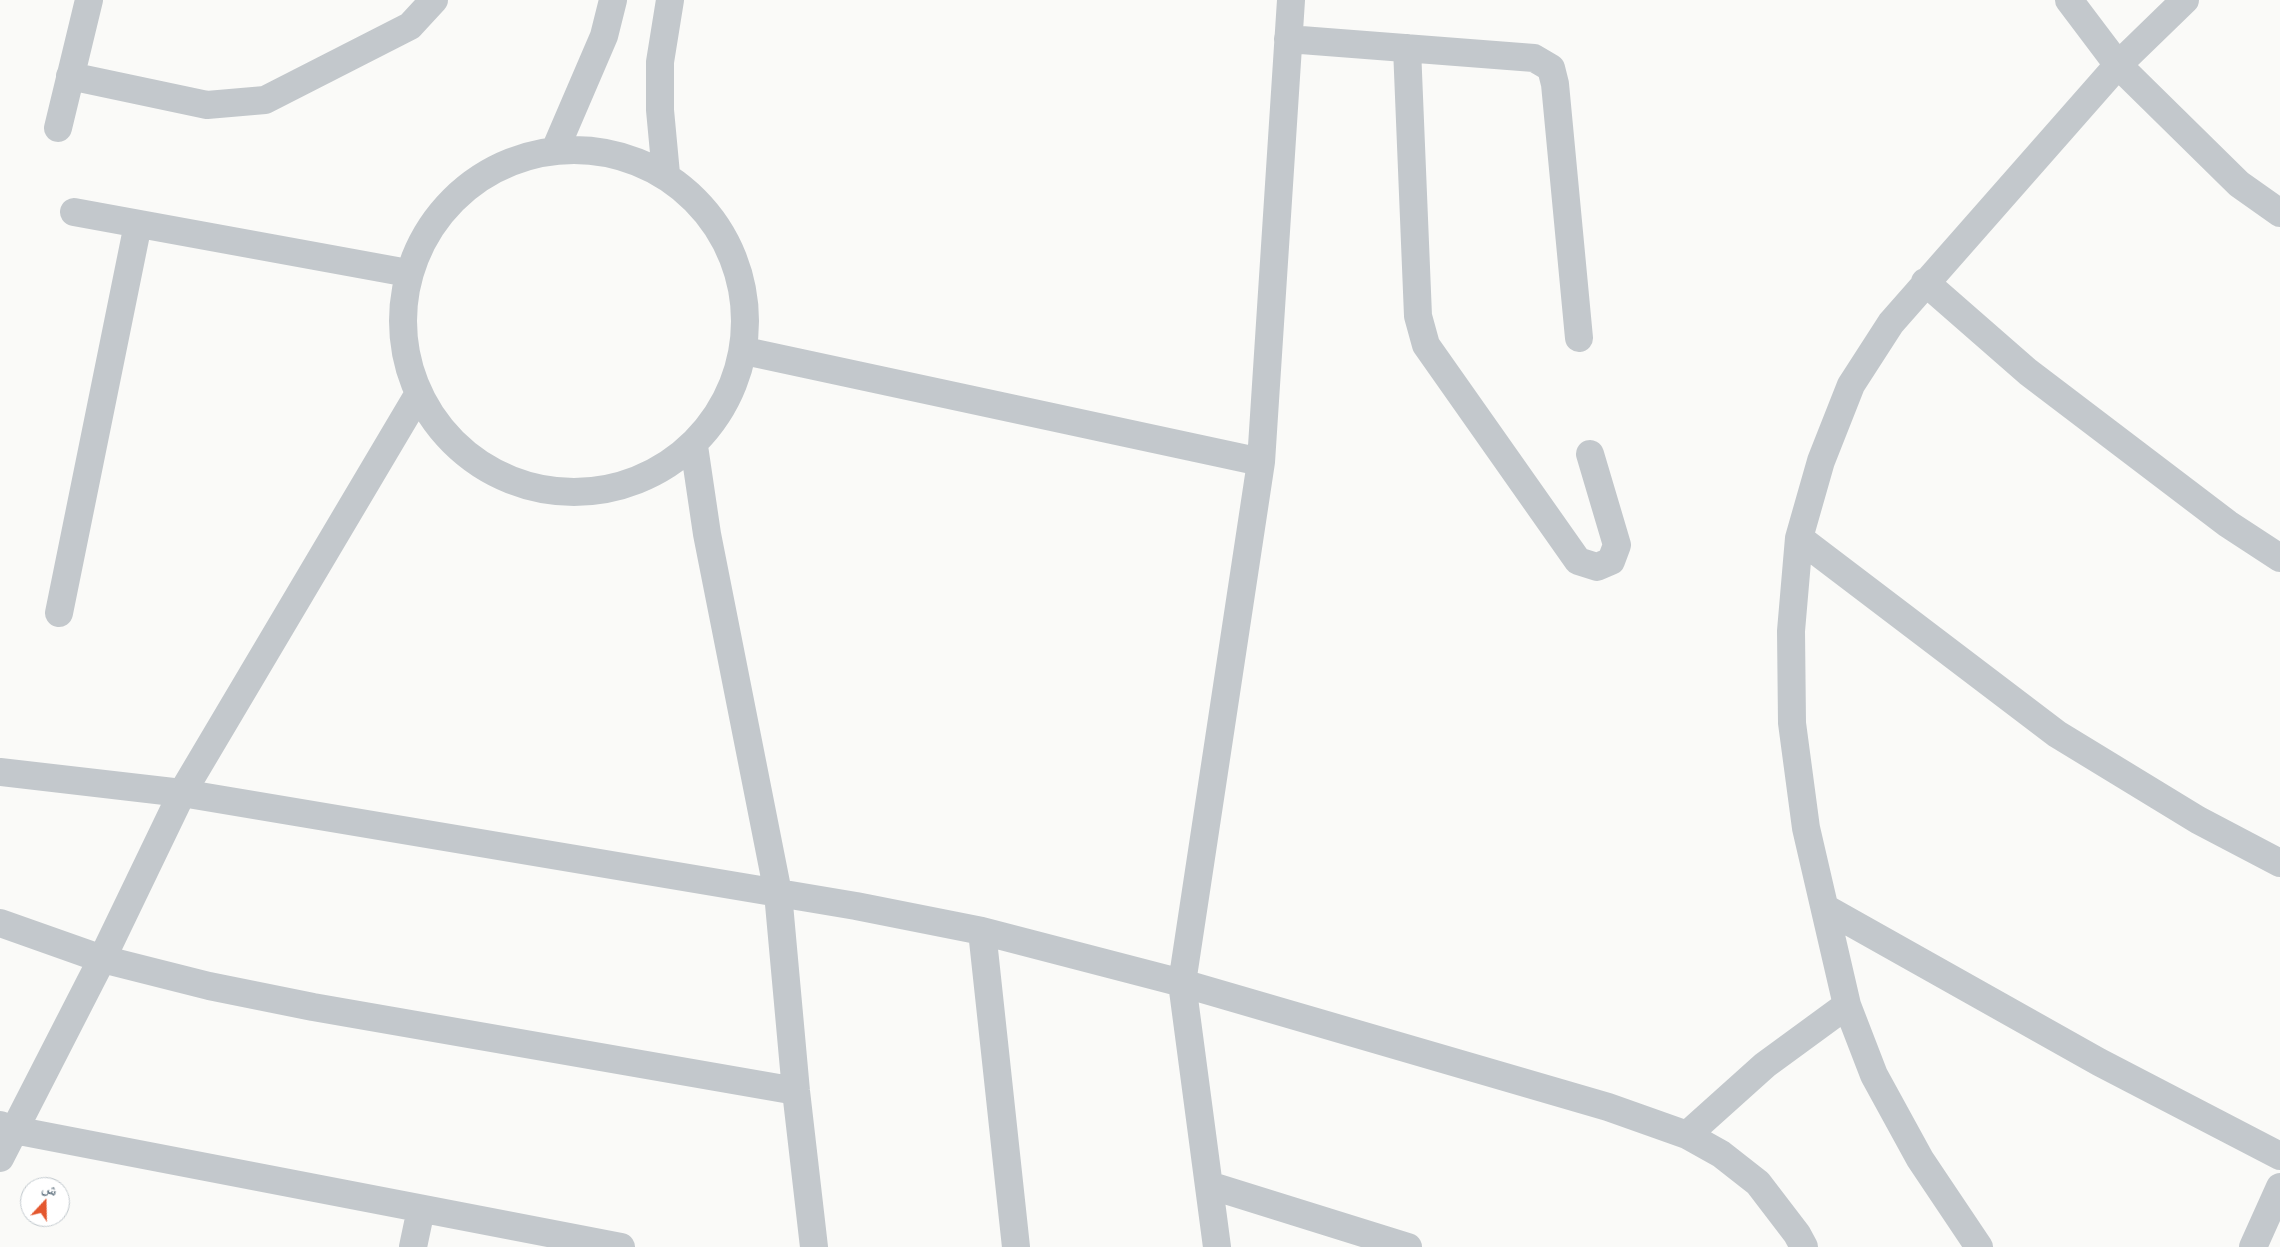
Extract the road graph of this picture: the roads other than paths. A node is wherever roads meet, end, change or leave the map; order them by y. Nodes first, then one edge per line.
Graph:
1 (89, 0) edge
2 (434, 0) edge
3 (613, 0) edge
4 (670, 0) edge
5 (1291, 0) edge
6 (2069, 0) edge
7 (2184, 0) edge
8 (1288, 39) junction
9 (1407, 48) junction
10 (2118, 65) junction
11 (70, 76) junction
12 (58, 128) dead end
13 (555, 150) junction
14 (666, 174) junction
15 (74, 212) dead end
16 (2280, 213) edge
17 (138, 224) junction
18 (408, 273) junction
19 (1925, 282) junction
20 (1579, 338) dead end
21 (745, 351) junction
22 (418, 395) junction
23 (694, 446) junction
24 (1590, 454) dead end
25 (1261, 462) junction
26 (1799, 538) junction
27 (2280, 558) edge
28 (59, 613) dead end
29 (0, 772) edge
30 (182, 793) junction
31 (2280, 863) edge
32 (778, 893) junction
33 (1825, 908) junction
34 (0, 923) edge
35 (982, 931) junction
36 (102, 958) junction
37 (1182, 983) junction
38 (1847, 1005) junction
39 (796, 1091) junction
40 (7, 1127) edge
41 (1687, 1135) junction
42 (2280, 1156) edge
43 (0, 1158) edge
44 (1209, 1185) junction
45 (2280, 1187) edge
46 (421, 1209) junction
47 (413, 1247) edge
48 (622, 1247) edge
49 (814, 1247) edge
50 (1016, 1247) edge
51 (1217, 1247) edge
52 (1408, 1247) edge
53 (1804, 1247) edge
54 (1979, 1247) edge
55 (2253, 1247) edge

1 - 11 street
2 - 11 street
3 - 13 street
4 - 14 street
5 - 8 street
6 - 10 street
7 - 10 street
8 - 9 street
8 - 25 street
9 - 20 street
9 - 24 street
10 - 16 street
10 - 19 street
11 - 12 street
13 - 14 street
13 - 18 street
14 - 21 street
15 - 17 street
17 - 18 street
17 - 28 street
18 - 22 street
19 - 26 street
19 - 27 street
21 - 23 street
21 - 25 street
22 - 23 street
22 - 30 street
23 - 32 street
25 - 37 street
26 - 31 street
26 - 33 street
29 - 30 street
30 - 32 street
30 - 36 street
32 - 35 street
32 - 39 street
33 - 38 street
33 - 42 street
34 - 36 street
35 - 37 street
35 - 50 street
36 - 39 street
36 - 40 street
37 - 41 street
37 - 44 street
38 - 41 street
38 - 54 street
39 - 49 street
40 - 43 street
40 - 46 street
41 - 53 street
44 - 51 street
44 - 52 street
45 - 55 street
46 - 47 street
46 - 48 street

